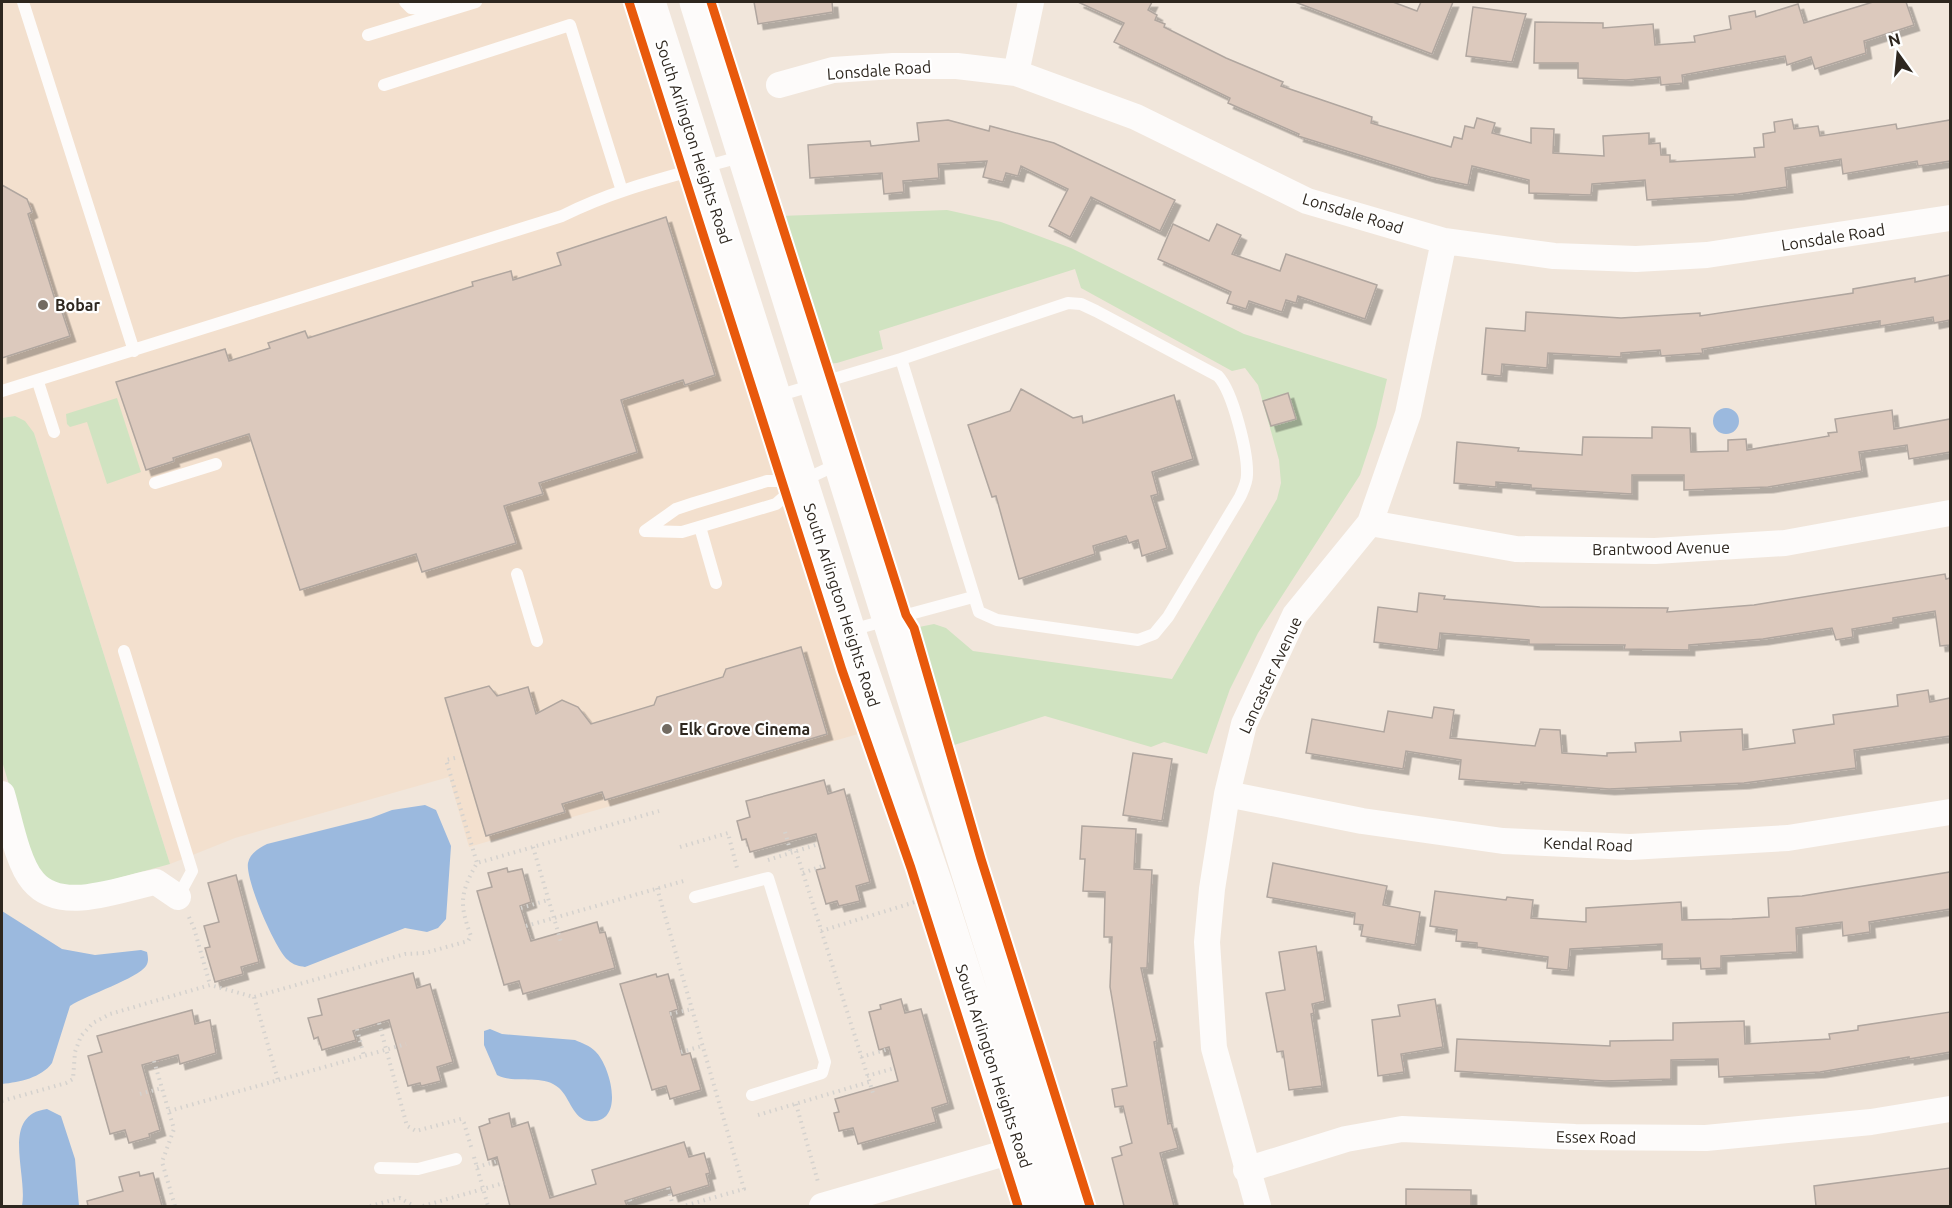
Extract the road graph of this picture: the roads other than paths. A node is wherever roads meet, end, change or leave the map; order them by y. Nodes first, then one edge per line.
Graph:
1 (23, 2) edge
2 (405, 2) edge
3 (444, 2) edge
4 (476, 2) edge
5 (649, 2) edge
6 (696, 2) edge
7 (1031, 2) edge
8 (368, 35) dead end
9 (1016, 73) junction
10 (384, 85) dead end
11 (779, 85) dead end
12 (743, 156) junction
13 (703, 168) junction
14 (622, 191) junction
15 (1950, 218) edge
16 (1444, 241) junction
17 (134, 351) junction
18 (902, 359) junction
19 (38, 382) junction
20 (815, 384) junction
21 (2, 391) edge
22 (776, 396) junction
23 (54, 432) dead end
24 (841, 463) junction
25 (216, 464) dead end
26 (802, 481) junction
27 (155, 483) dead end
28 (1950, 513) edge
29 (1370, 523) junction
30 (700, 527) junction
31 (517, 573) dead end
32 (716, 583) dead end
33 (973, 597) junction
34 (891, 619) junction
35 (849, 631) junction
36 (537, 641) dead end
37 (124, 651) dead end
38 (2, 794) edge
39 (1227, 794) junction
40 (1950, 812) edge
41 (178, 897) joint
42 (695, 897) dead end
43 (752, 1095) dead end
44 (1950, 1109) edge
45 (1036, 1144) junction
46 (456, 1159) dead end
47 (380, 1168) dead end
48 (1246, 1170) junction
49 (820, 1194) edge
50 (1039, 1206) edge
51 (1072, 1206) edge
52 (1258, 1206) edge

1 - 17 lane
2 - 3 lane
4 - 8 lane
5 - 13 main road, South Arlington Heights Road
6 - 12 main road, South Arlington Heights Road
7 - 9 street
9 - 11 street, Lonsdale Road
9 - 16 street, Lonsdale Road
10 - 14 lane
12 - 13 lane
12 - 20 main road, South Arlington Heights Road
13 - 14 lane
13 - 22 main road, South Arlington Heights Road
14 - 17 lane
15 - 16 street, Lonsdale Road
16 - 29 street, Lancaster Avenue
17 - 19 lane
18 - 20 lane
18 - 33 lane
18 - 33 lane
19 - 21 lane
19 - 23 lane
20 - 22 lane
20 - 24 main road, South Arlington Heights Road
22 - 26 main road, South Arlington Heights Road
24 - 26 lane
24 - 34 main road, South Arlington Heights Road
25 - 27 lane
26 - 30 lane
26 - 30 lane
26 - 35 main road, South Arlington Heights Road
28 - 29 street, Brantwood Avenue
29 - 39 street, Lancaster Avenue
30 - 32 lane
31 - 36 lane
33 - 34 lane
34 - 35 lane
34 - 45 main road, South Arlington Heights Road
35 - 45 main road, South Arlington Heights Road
37 - 41 lane
38 - 41 street
39 - 40 street, Kendal Road
39 - 48 street, Lancaster Avenue
42 - 43 lane
44 - 48 street, Essex Road
45 - 49 street
45 - 50 main road, South Arlington Heights Road
45 - 51 main road, South Arlington Heights Road
46 - 47 lane
48 - 52 street, Lancaster Avenue

